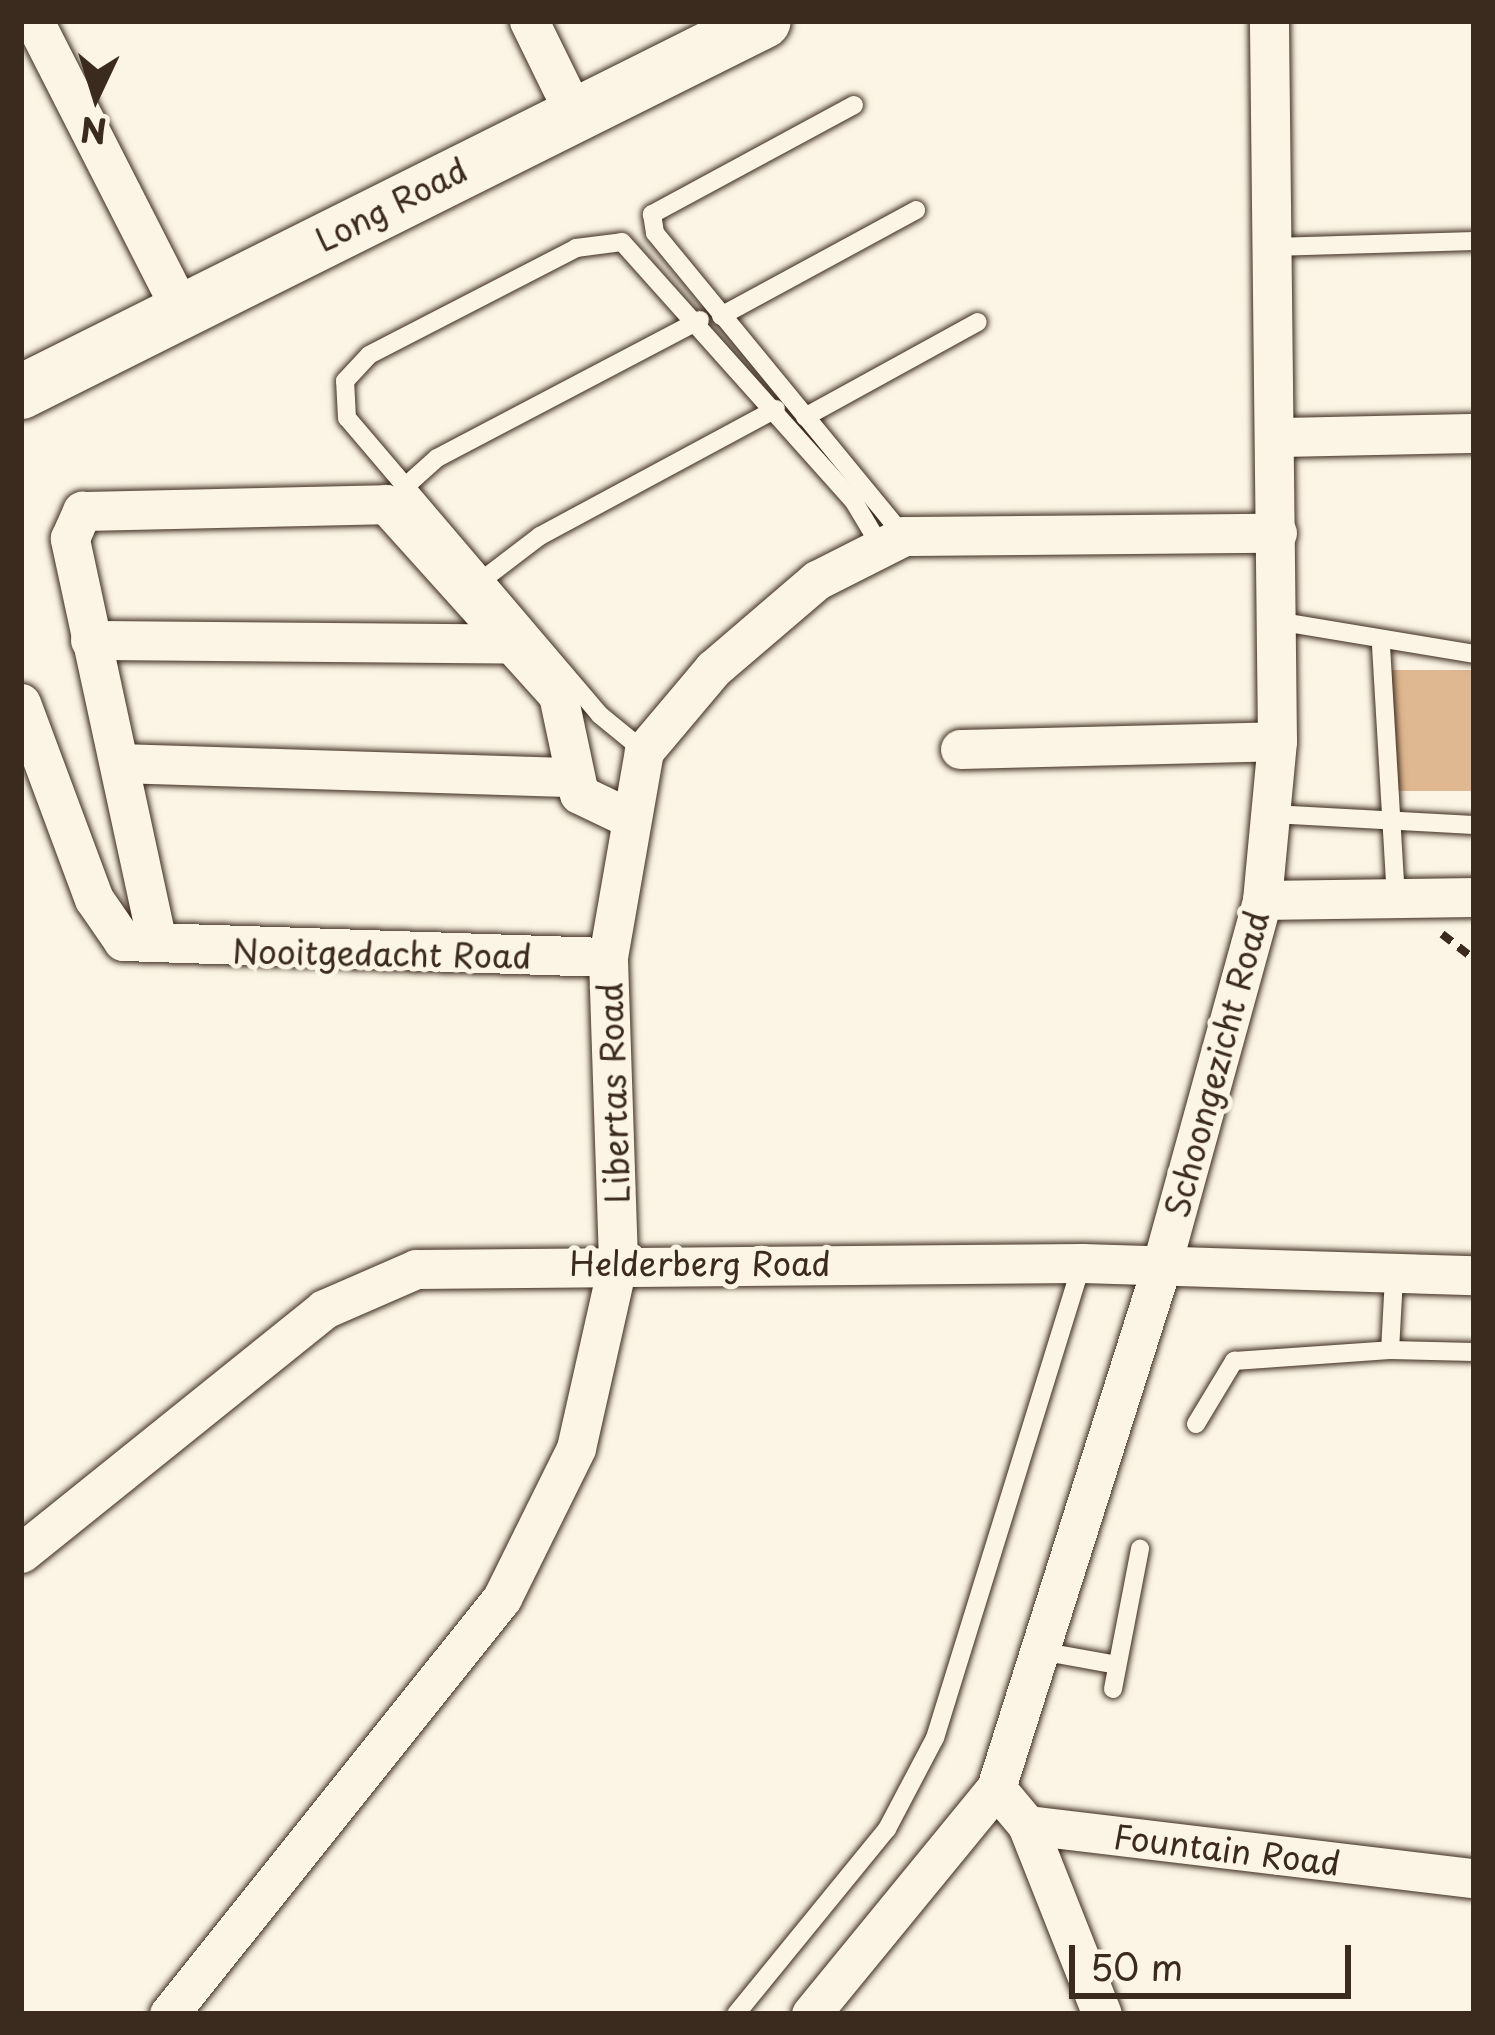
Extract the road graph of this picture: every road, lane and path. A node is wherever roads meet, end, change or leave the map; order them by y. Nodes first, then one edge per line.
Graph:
1 (34, 21) edge
2 (529, 21) edge
3 (764, 21) edge
4 (1269, 21) edge
5 (854, 104) dead end
6 (574, 112) junction
7 (916, 210) dead end
8 (1474, 242) edge
9 (1273, 247) junction
10 (181, 310) junction
11 (721, 316) junction
12 (700, 320) junction
13 (978, 322) dead end
14 (21, 392) edge
15 (776, 409) junction
16 (805, 417) junction
17 (1474, 434) edge
18 (1277, 437) junction
19 (406, 485) junction
20 (1277, 533) junction
21 (892, 541) junction
22 (485, 578) junction
23 (1277, 621) junction
24 (90, 640) junction
25 (512, 644) junction
26 (1381, 646) junction
27 (1474, 654) edge
28 (21, 703) edge
29 (1277, 741) junction
30 (960, 748) dead end
31 (644, 752) junction
32 (122, 763) junction
33 (572, 777) junction
34 (1272, 814) junction
35 (625, 816) junction
36 (1386, 820) junction
37 (1474, 825) edge
38 (1474, 897) edge
39 (1396, 898) junction
40 (1262, 900) junction
41 (157, 942) junction
42 (608, 957) junction
43 (618, 1261) junction
44 (1082, 1264) junction
45 (1160, 1271) junction
46 (1474, 1275) edge
47 (1394, 1276) junction
48 (1390, 1350) junction
49 (1474, 1352) edge
50 (1196, 1424) dead end
51 (1141, 1549) dead end
52 (21, 1553) edge
53 (1040, 1651) junction
54 (1117, 1665) junction
55 (1113, 1689) dead end
56 (996, 1788) junction
57 (1028, 1825) junction
58 (1474, 1878) edge
59 (169, 2014) edge
60 (736, 2014) edge
61 (811, 2014) edge
62 (1102, 2014) edge

1 - 10 street
2 - 6 street
3 - 6 main road, Long Road
4 - 9 street, Schoongezicht Road
5 - 11 lane
6 - 10 main road, Long Road
7 - 11 lane
8 - 9 lane
9 - 18 street, Schoongezicht Road
10 - 14 main road, Long Road
11 - 16 lane
12 - 15 lane
12 - 19 lane
12 - 19 lane
13 - 16 lane
15 - 21 lane
15 - 22 lane
16 - 21 lane
17 - 18 street
18 - 20 street, Schoongezicht Road
19 - 22 lane
20 - 21 street, Libertas Road
20 - 23 street, Schoongezicht Road
21 - 31 street, Libertas Road
22 - 31 lane
23 - 26 lane
23 - 29 street, Schoongezicht Road
24 - 25 street
24 - 25 street
24 - 32 street
25 - 33 street
26 - 27 lane
26 - 36 lane
28 - 41 street
29 - 30 street
29 - 34 street, Schoongezicht Road
31 - 35 street, Libertas Road
32 - 33 street
32 - 41 street
33 - 35 street
34 - 36 lane
34 - 40 street, Schoongezicht Road
35 - 42 street, Libertas Road
36 - 37 lane
36 - 39 lane
38 - 39 street
39 - 40 street
40 - 45 street, Schoongezicht Road
41 - 42 street, Nooitgedacht Road
42 - 43 street, Libertas Road
43 - 44 street, Helderberg Road
43 - 52 street, Helderberg Road
43 - 59 street, Libertas Road
44 - 45 street, Helderberg Road
44 - 60 lane
45 - 47 street, Helderberg Road
45 - 53 street, Schoongezicht Road
46 - 47 street, Helderberg Road
47 - 48 lane
48 - 49 lane
48 - 50 lane
51 - 54 lane
53 - 54 lane
53 - 56 street, Schoongezicht Road
54 - 55 lane
56 - 57 street
56 - 61 street, Schoongezicht Road
57 - 58 street, Fountain Road
57 - 62 street

